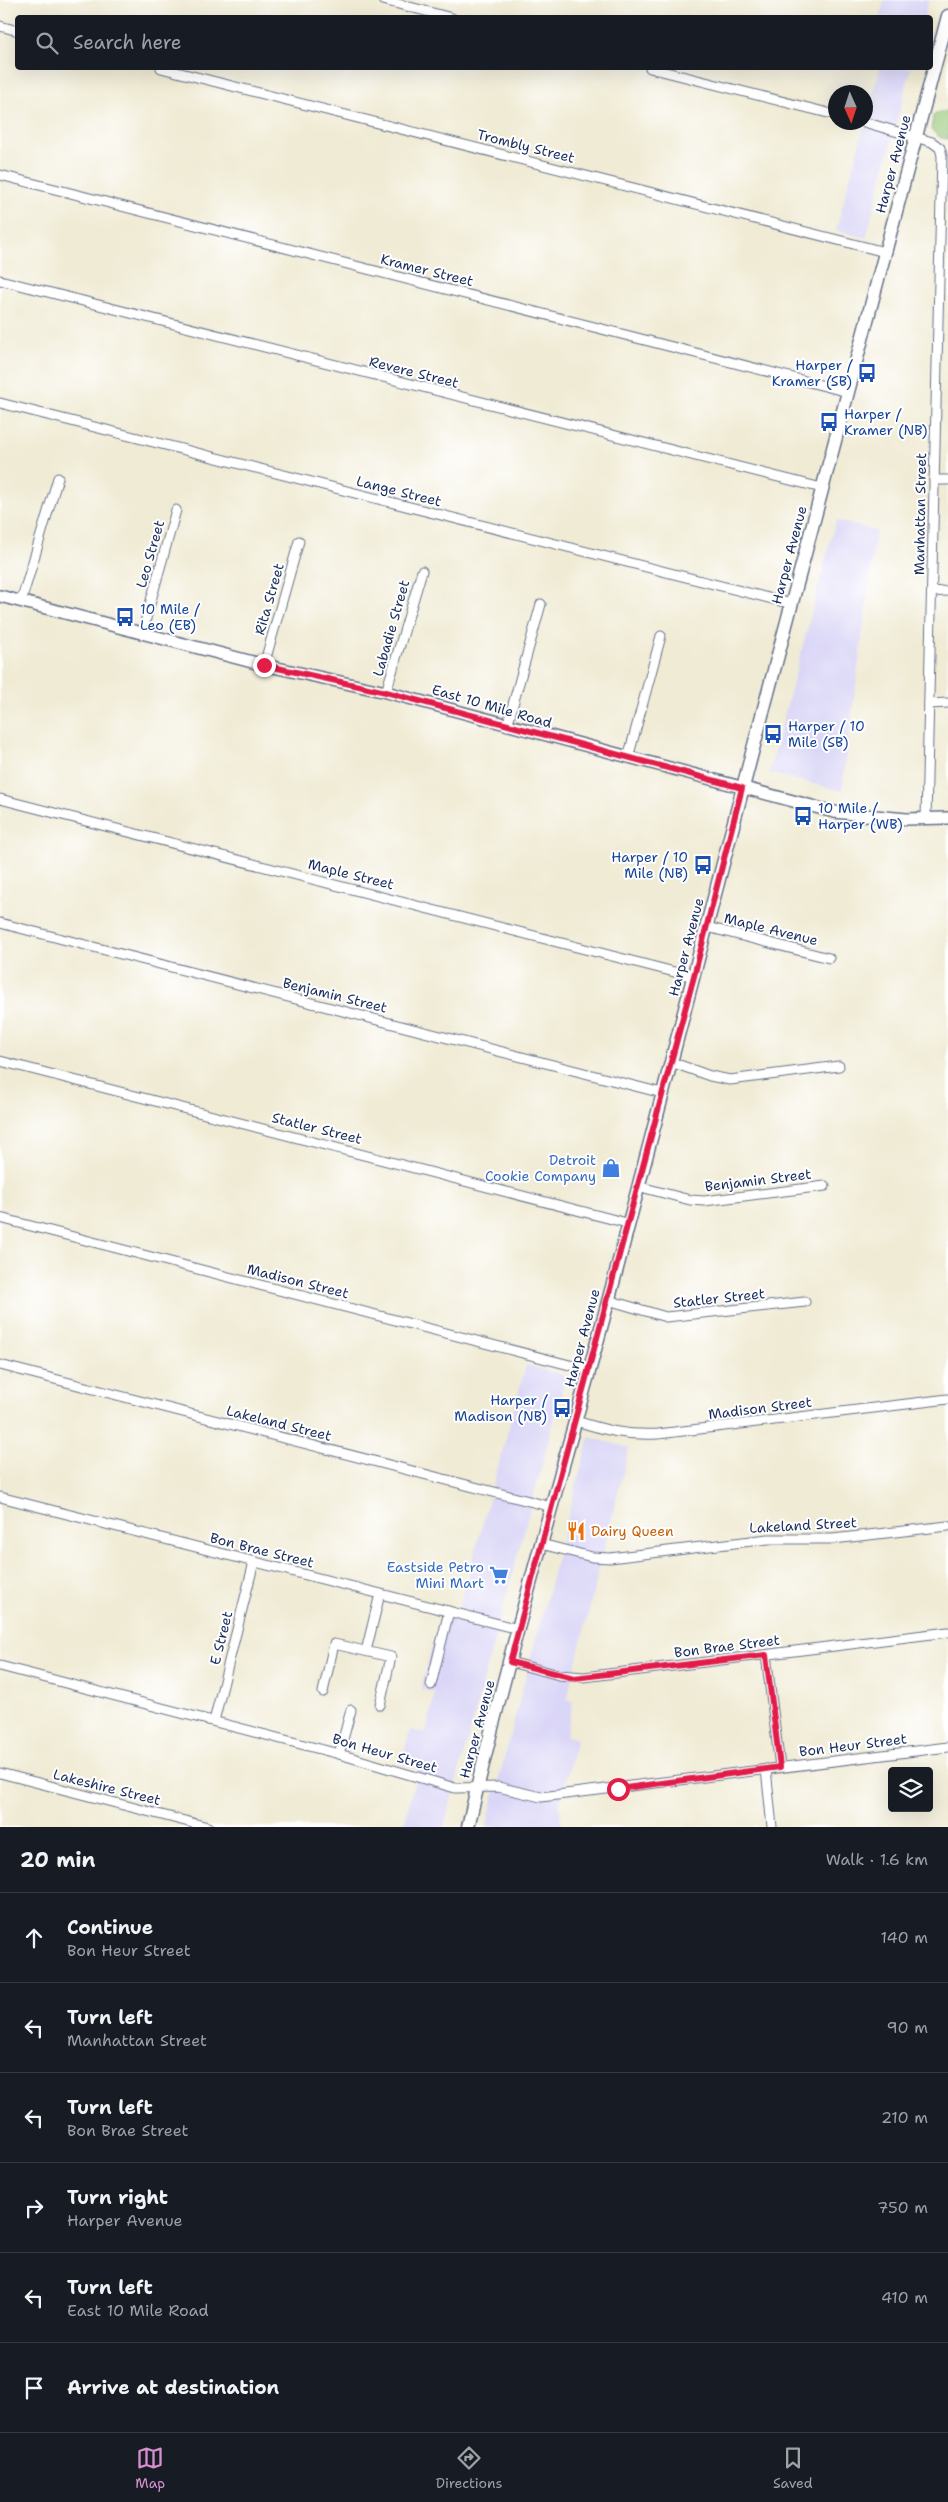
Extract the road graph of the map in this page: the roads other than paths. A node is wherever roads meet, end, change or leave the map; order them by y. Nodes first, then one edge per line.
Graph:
1 (384, 0) edge
2 (441, 15) edge
3 (948, 16) edge
4 (0, 26) edge
5 (15, 30) edge
6 (946, 32) edge
7 (168, 70) edge
8 (658, 70) edge
9 (828, 113) edge
10 (873, 124) edge
11 (916, 136) junction
12 (944, 147) edge
13 (0, 175) edge
14 (945, 201) edge
15 (885, 252) junction
16 (944, 256) edge
17 (0, 280) edge
18 (942, 368) edge
19 (848, 392) junction
20 (0, 403) edge
21 (58, 478) dead end
22 (934, 480) junction
23 (948, 480) edge
24 (822, 488) junction
25 (176, 510) dead end
26 (299, 541) dead end
27 (422, 571) dead end
28 (932, 592) junction
29 (948, 592) edge
30 (0, 596) edge
31 (21, 602) junction
32 (540, 604) dead end
33 (792, 604) junction
34 (142, 633) junction
35 (661, 636) dead end
36 (264, 665) junction
37 (386, 692) junction
38 (948, 703) edge
39 (929, 704) junction
40 (507, 726) junction
41 (628, 758) junction
42 (742, 788) junction
43 (0, 799) edge
44 (948, 818) edge
45 (926, 819) junction
46 (0, 923) edge
47 (707, 927) junction
48 (829, 958) dead end
49 (694, 976) junction
50 (0, 1061) edge
51 (671, 1062) junction
52 (839, 1066) dead end
53 (662, 1093) junction
54 (637, 1186) junction
55 (825, 1186) dead end
56 (0, 1218) edge
57 (626, 1223) junction
58 (608, 1300) junction
59 (805, 1302) dead end
60 (0, 1365) edge
61 (589, 1370) junction
62 (948, 1399) edge
63 (576, 1421) junction
64 (0, 1497) edge
65 (552, 1507) junction
66 (948, 1526) edge
67 (541, 1544) junction
68 (254, 1562) junction
69 (380, 1594) junction
70 (449, 1611) junction
71 (518, 1629) junction
72 (948, 1632) edge
73 (366, 1651) junction
74 (766, 1655) junction
75 (510, 1662) junction
76 (0, 1666) edge
77 (432, 1685) dead end
78 (323, 1692) dead end
79 (380, 1705) dead end
80 (351, 1710) dead end
81 (214, 1721) junction
82 (948, 1747) edge
83 (339, 1754) junction
84 (780, 1767) junction
85 (766, 1769) junction
86 (0, 1773) edge
87 (477, 1787) junction
88 (208, 1827) edge
89 (468, 1827) edge
90 (772, 1827) edge

1 - 2 street
3 - 6 main road, Harper Avenue
4 - 5 street
6 - 11 main road, Harper Avenue
7 - 15 street, Trombly Street
8 - 9 street
10 - 11 street, Manhattan Street
11 - 12 street, Manhattan Street
11 - 15 main road, Harper Avenue
12 - 14 street, Manhattan Street
13 - 19 street, Kramer Street
14 - 16 street, Manhattan Street
15 - 19 main road, Harper Avenue
16 - 18 street, Manhattan Street
17 - 24 street, Revere Street
18 - 22 street, Manhattan Street
19 - 24 main road, Harper Avenue
20 - 33 street, Lange Street
21 - 31 street
22 - 23 street
22 - 28 street, Manhattan Street
24 - 33 main road, Harper Avenue
25 - 34 street, Leo Street
26 - 36 street, Rita Street
27 - 37 street, Labadie Street
28 - 29 street
28 - 39 street, Manhattan Street
30 - 31 street, East 10 Mile Road
31 - 34 street, East 10 Mile Road
32 - 40 street
33 - 42 main road, Harper Avenue
34 - 36 street, East 10 Mile Road
35 - 41 street
36 - 37 street, East 10 Mile Road
37 - 40 street, East 10 Mile Road
38 - 39 street
39 - 45 street, Manhattan Street
40 - 41 street, East 10 Mile Road
41 - 42 street, East 10 Mile Road
42 - 45 street, East 10 Mile Road
42 - 47 main road, Harper Avenue
43 - 49 street, Maple Street
44 - 45 street, East 10 Mile Road
46 - 53 street, Benjamin Street
47 - 48 street, Maple Avenue
47 - 49 main road, Harper Avenue
49 - 51 main road, Harper Avenue
50 - 57 street, Statler Street
51 - 52 street
51 - 53 main road, Harper Avenue
53 - 54 main road, Harper Avenue
54 - 55 street, Benjamin Street
54 - 57 main road, Harper Avenue
56 - 61 street, Madison Street
57 - 58 main road, Harper Avenue
58 - 59 street, Statler Street
58 - 61 main road, Harper Avenue
60 - 65 street, Lakeland Street
61 - 63 main road, Harper Avenue
62 - 63 street, Madison Street
63 - 65 main road, Harper Avenue
64 - 68 street, Bon Brae Street
65 - 67 main road, Harper Avenue
66 - 67 street, Lakeland Street
67 - 71 main road, Harper Avenue
68 - 69 street, Bon Brae Street
68 - 81 street, E Street
69 - 70 street, Bon Brae Street
69 - 73 street
70 - 71 street, Bon Brae Street
70 - 77 street
71 - 75 main road, Harper Avenue
72 - 74 street, Bon Brae Street
73 - 78 street
73 - 79 street
74 - 75 street, Bon Brae Street
74 - 84 street
75 - 87 main road, Harper Avenue
76 - 81 street, Bon Heur Street
80 - 83 street
81 - 83 street, Bon Heur Street
82 - 84 street, Bon Heur Street
83 - 87 street, Bon Heur Street
84 - 85 street, Bon Heur Street
85 - 87 street, Bon Heur Street
85 - 90 street
86 - 88 street, Lakeshire Street
87 - 89 main road, Harper Avenue

